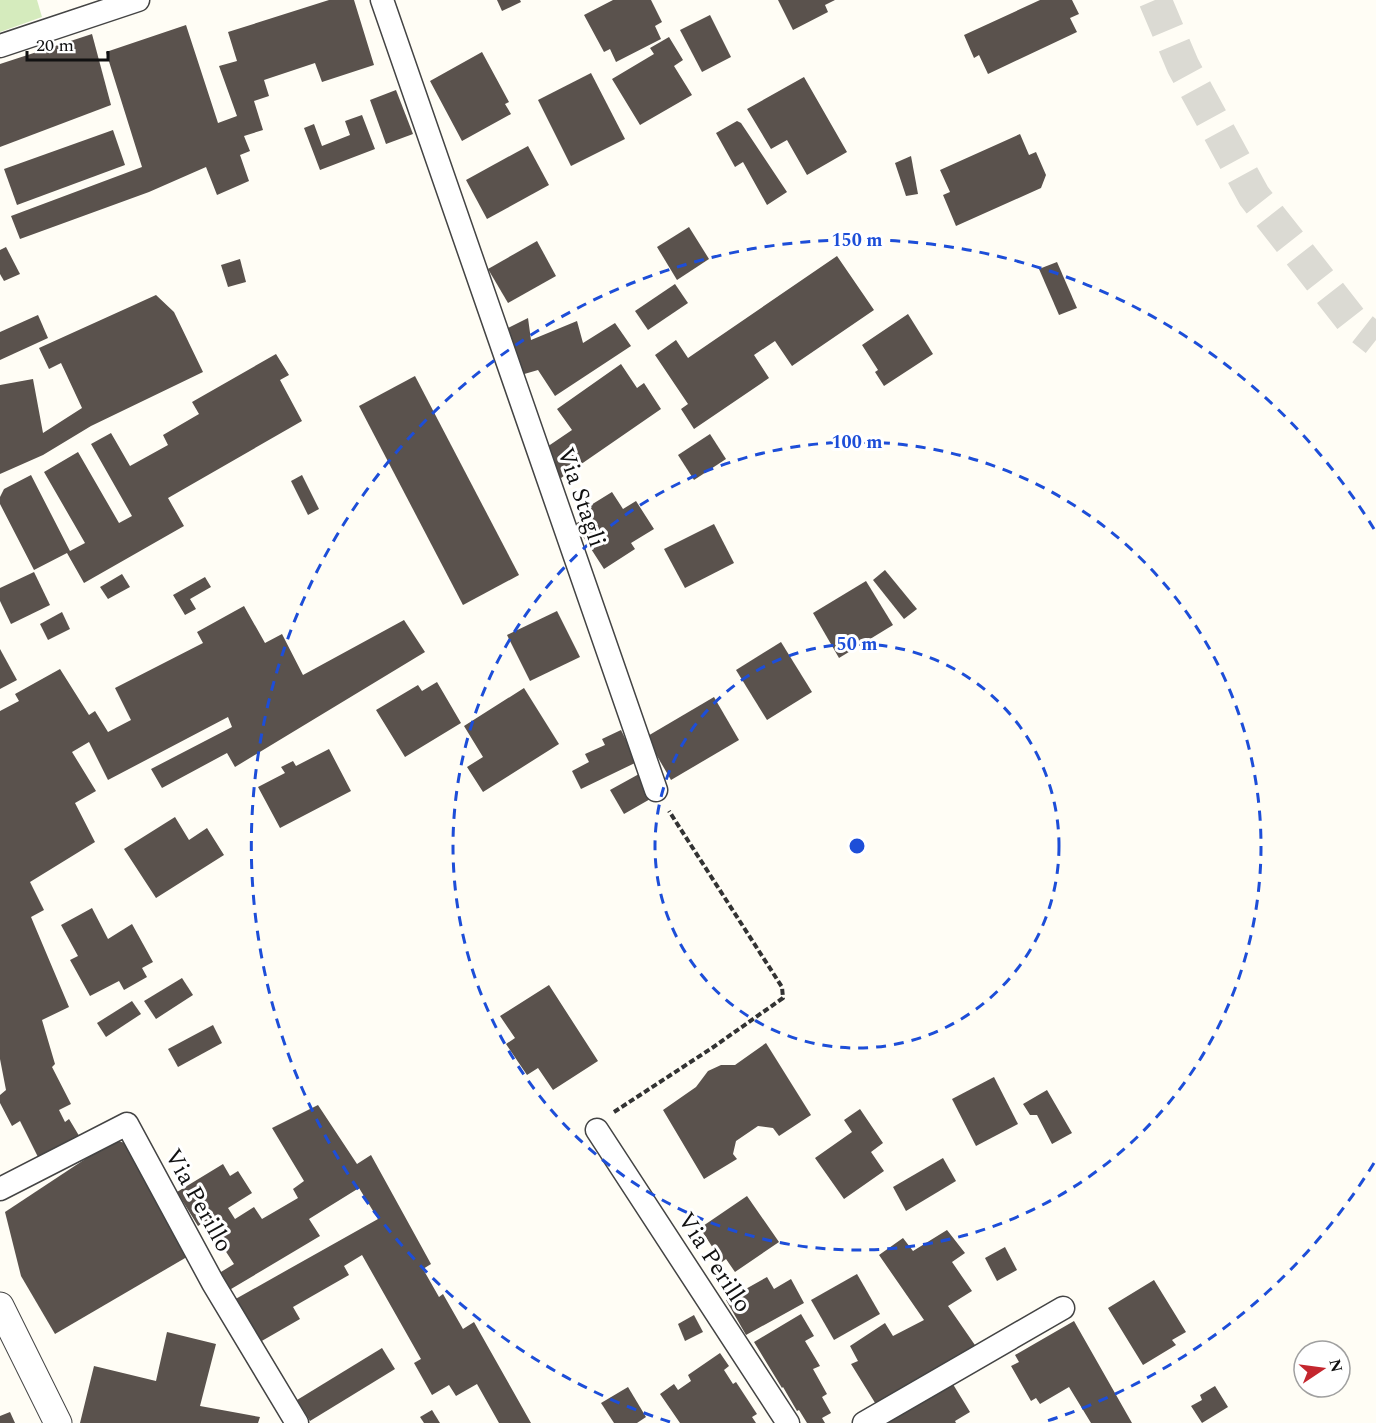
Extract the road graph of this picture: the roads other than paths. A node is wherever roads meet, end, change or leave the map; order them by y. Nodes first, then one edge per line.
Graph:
1 (138, 0) edge
2 (382, 0) edge
3 (0, 46) edge
4 (656, 790) road end
5 (597, 1130) road end
6 (0, 1189) edge
7 (0, 1306) edge
8 (1063, 1308) dead end
9 (58, 1423) edge
10 (297, 1423) edge
11 (788, 1423) edge
12 (864, 1423) edge

1 - 3 street
2 - 4 street, Via Stagli
5 - 11 street, Via Perillo
6 - 10 street, Via Perillo
7 - 9 street
8 - 12 street

